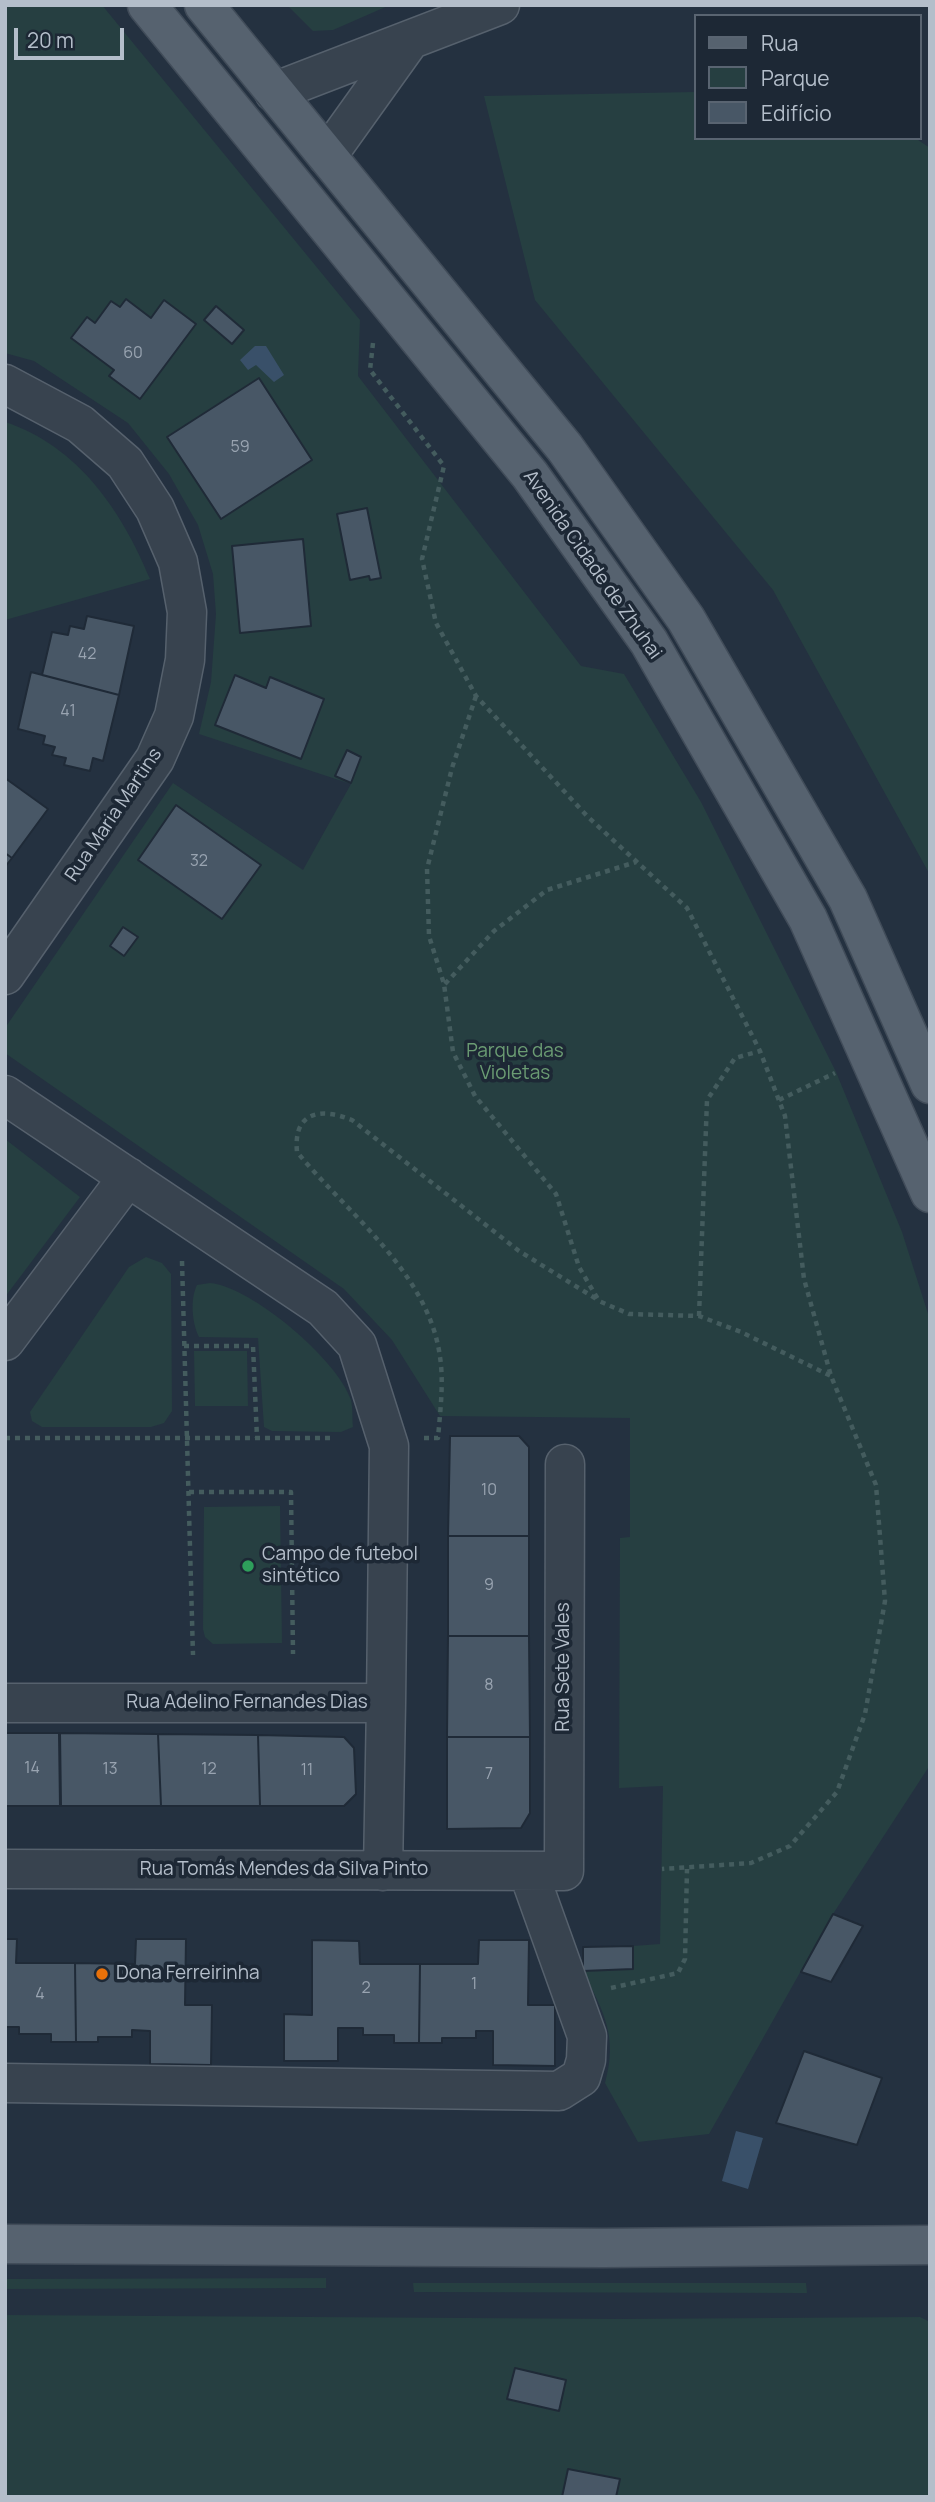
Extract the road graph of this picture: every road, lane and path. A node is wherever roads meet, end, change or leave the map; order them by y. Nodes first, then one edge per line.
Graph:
1 (147, 5) edge
2 (204, 5) edge
3 (499, 5) edge
4 (410, 40) junction
5 (274, 92) junction
6 (327, 156) junction
7 (5, 384) edge
8 (444, 466) dead end
9 (476, 696) junction
10 (636, 861) junction
11 (5, 975) edge
12 (444, 984) junction
13 (760, 1051) junction
14 (836, 1072) dead end
15 (930, 1084) edge
16 (5, 1095) edge
17 (779, 1100) junction
18 (128, 1177) junction
19 (930, 1193) edge
20 (182, 1257) dead end
21 (599, 1301) junction
22 (699, 1316) junction
23 (5, 1341) edge
24 (184, 1346) junction
25 (831, 1376) junction
26 (5, 1438) edge
27 (187, 1438) junction
28 (257, 1438) junction
29 (334, 1438) dead end
30 (417, 1438) dead end
31 (565, 1464) dead end
32 (189, 1492) junction
33 (293, 1654) dead end
34 (193, 1655) dead end
35 (5, 1703) edge
36 (386, 1703) junction
37 (5, 1869) edge
38 (662, 1869) dead end
39 (383, 1871) junction
40 (546, 1871) junction
41 (5, 2083) edge
42 (5, 2244) edge
43 (930, 2245) edge

1 - 19 main road, Avenida Cidade de Zhuhai
2 - 5 main road
3 - 4 street
4 - 5 street
4 - 6 street
5 - 6 main road
6 - 15 main road
7 - 11 street, Rua Maria Martins
8 - 9 path
9 - 10 path
9 - 12 path
10 - 12 path
10 - 13 path
12 - 21 path
13 - 17 path
13 - 22 path
14 - 17 path
16 - 18 street, Rua Adelino Fernandes Dias
17 - 25 path
18 - 23 street
18 - 36 street, Rua Adelino Fernandes Dias
20 - 24 path
21 - 22 path
21 - 30 path
22 - 25 path
24 - 27 path
24 - 28 path
25 - 38 path
26 - 27 path
27 - 28 path
27 - 32 path
28 - 29 path
31 - 40 street, Rua Sete Vales
32 - 33 path
32 - 34 path
35 - 36 street, Rua Adelino Fernandes Dias
36 - 39 street
37 - 39 street, Rua Tomás Mendes da Silva Pinto
39 - 40 street, Rua Tomás Mendes da Silva Pinto
40 - 41 street, Rua Sete Vales
42 - 43 main road

